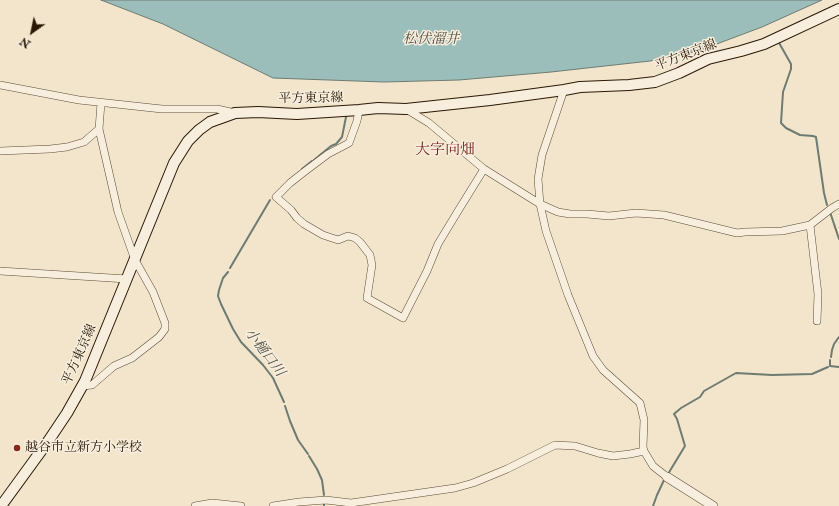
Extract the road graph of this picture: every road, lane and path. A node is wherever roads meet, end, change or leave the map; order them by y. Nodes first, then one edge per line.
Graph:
1 (839, 9) edge
2 (0, 85) edge
3 (564, 90) junction
4 (100, 103) junction
5 (406, 109) junction
6 (359, 110) junction
7 (235, 113) junction
8 (100, 130) junction
9 (0, 151) edge
10 (484, 169) junction
11 (540, 204) junction
12 (839, 204) edge
13 (810, 225) junction
14 (135, 260) junction
15 (0, 271) edge
16 (127, 279) junction
17 (818, 321) dead end
18 (82, 386) junction
19 (644, 451) junction
20 (667, 477) joint
21 (319, 503) edge
22 (1, 506) edge
23 (195, 506) edge
24 (241, 506) edge
25 (273, 506) edge
26 (713, 506) edge

1 - 3 main road, 平方東京線
2 - 4 street
3 - 5 main road, 平方東京線
3 - 11 street
4 - 7 street
4 - 8 street
5 - 6 main road, 平方東京線
5 - 10 street
6 - 7 main road, 平方東京線
6 - 10 street
7 - 14 main road, 平方東京線
8 - 9 street
8 - 14 street
10 - 11 street
11 - 13 street
11 - 19 street
12 - 13 street
13 - 17 street
14 - 16 main road, 平方東京線
14 - 18 street
15 - 16 street
16 - 18 main road, 平方東京線
18 - 22 main road, 平方東京線
19 - 20 street
19 - 21 street
20 - 26 street
21 - 25 street
23 - 24 street

